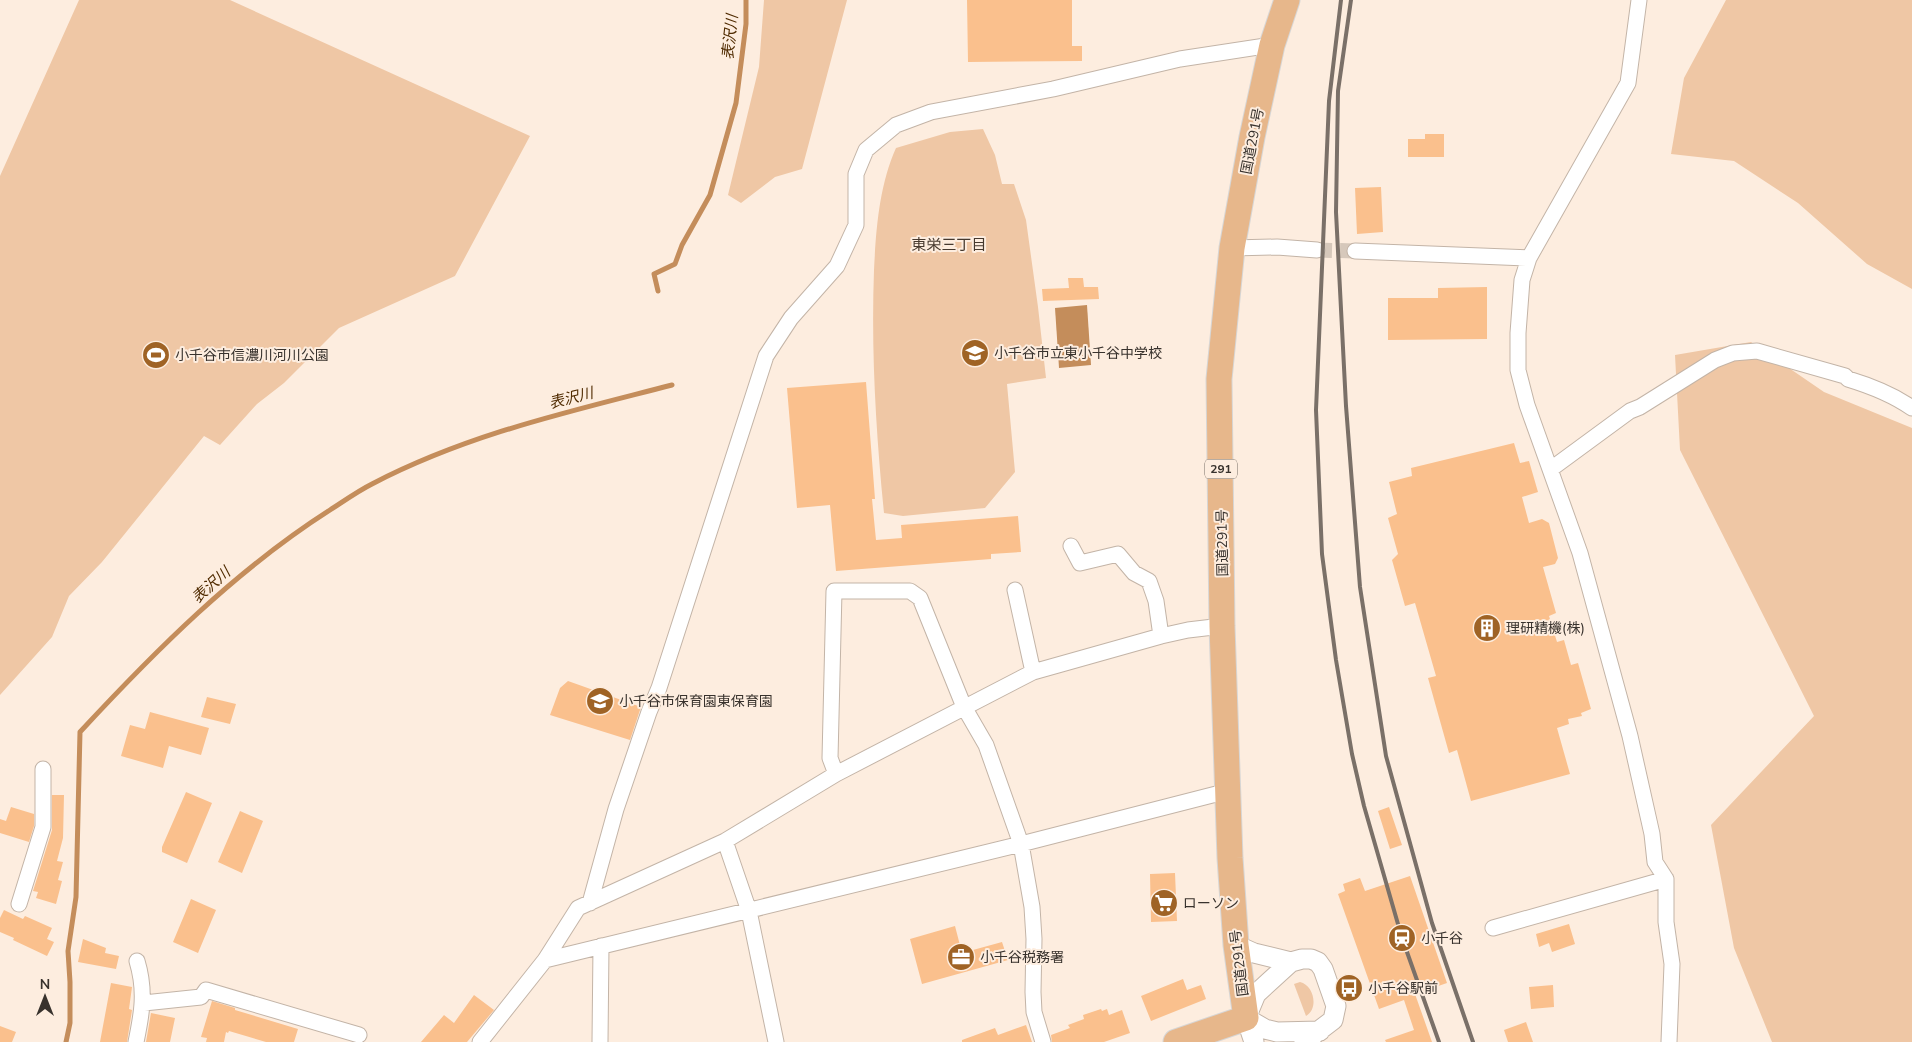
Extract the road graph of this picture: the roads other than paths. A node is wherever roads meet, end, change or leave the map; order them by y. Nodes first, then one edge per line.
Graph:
1 (1287, 0) edge
2 (1639, 0) edge
3 (1272, 46) junction
4 (1232, 248) junction
5 (1317, 250) tunnel mouth
6 (1355, 251) tunnel mouth
7 (1529, 258) junction
8 (1912, 408) edge
9 (1551, 469) junction
10 (1071, 546) dead end
11 (1015, 590) dead end
12 (1222, 626) junction
13 (1161, 636) junction
14 (1033, 672) junction
15 (964, 707) junction
16 (43, 769) dead end
17 (836, 774) junction
18 (1228, 791) junction
19 (725, 842) junction
20 (1021, 844) junction
21 (1666, 879) junction
22 (590, 903) junction
23 (19, 904) dead end
24 (749, 911) junction
25 (1493, 928) dead end
26 (1236, 944) junction
27 (601, 946) junction
28 (545, 960) junction
29 (137, 961) dead end
30 (1291, 962) junction
31 (144, 1003) junction
32 (1246, 1018) junction
33 (1320, 1031) junction
34 (359, 1035) dead end
35 (136, 1042) edge
36 (480, 1042) edge
37 (600, 1042) edge
38 (776, 1042) edge
39 (1044, 1042) edge
40 (1176, 1042) edge
41 (1254, 1042) edge
42 (1304, 1042) edge
43 (1669, 1042) edge

1 - 3 highway, 国道291号 / 291
2 - 7 street
3 - 4 highway, 国道291号 / 291
3 - 22 street
4 - 5 street
4 - 12 highway, 国道291号 / 291
6 - 7 street
7 - 9 street
8 - 9 street
9 - 21 street
10 - 13 street
11 - 14 street
12 - 13 street
12 - 18 highway, 国道291号 / 291
13 - 14 street
14 - 15 street
15 - 17 street
15 - 17 street
15 - 20 street
16 - 23 street
17 - 19 street
18 - 20 street
18 - 26 highway, 国道291号 / 291
19 - 22 street
19 - 24 street
20 - 24 street
20 - 39 street
21 - 25 street
21 - 43 street
22 - 28 street
24 - 27 street
24 - 38 street
26 - 30 street
26 - 32 highway, 国道291号 / 291
27 - 28 street
27 - 37 street
28 - 36 street
29 - 31 street
30 - 32 street
30 - 33 street
31 - 34 street
31 - 35 street
32 - 33 street
32 - 40 highway
32 - 41 street
33 - 42 street

